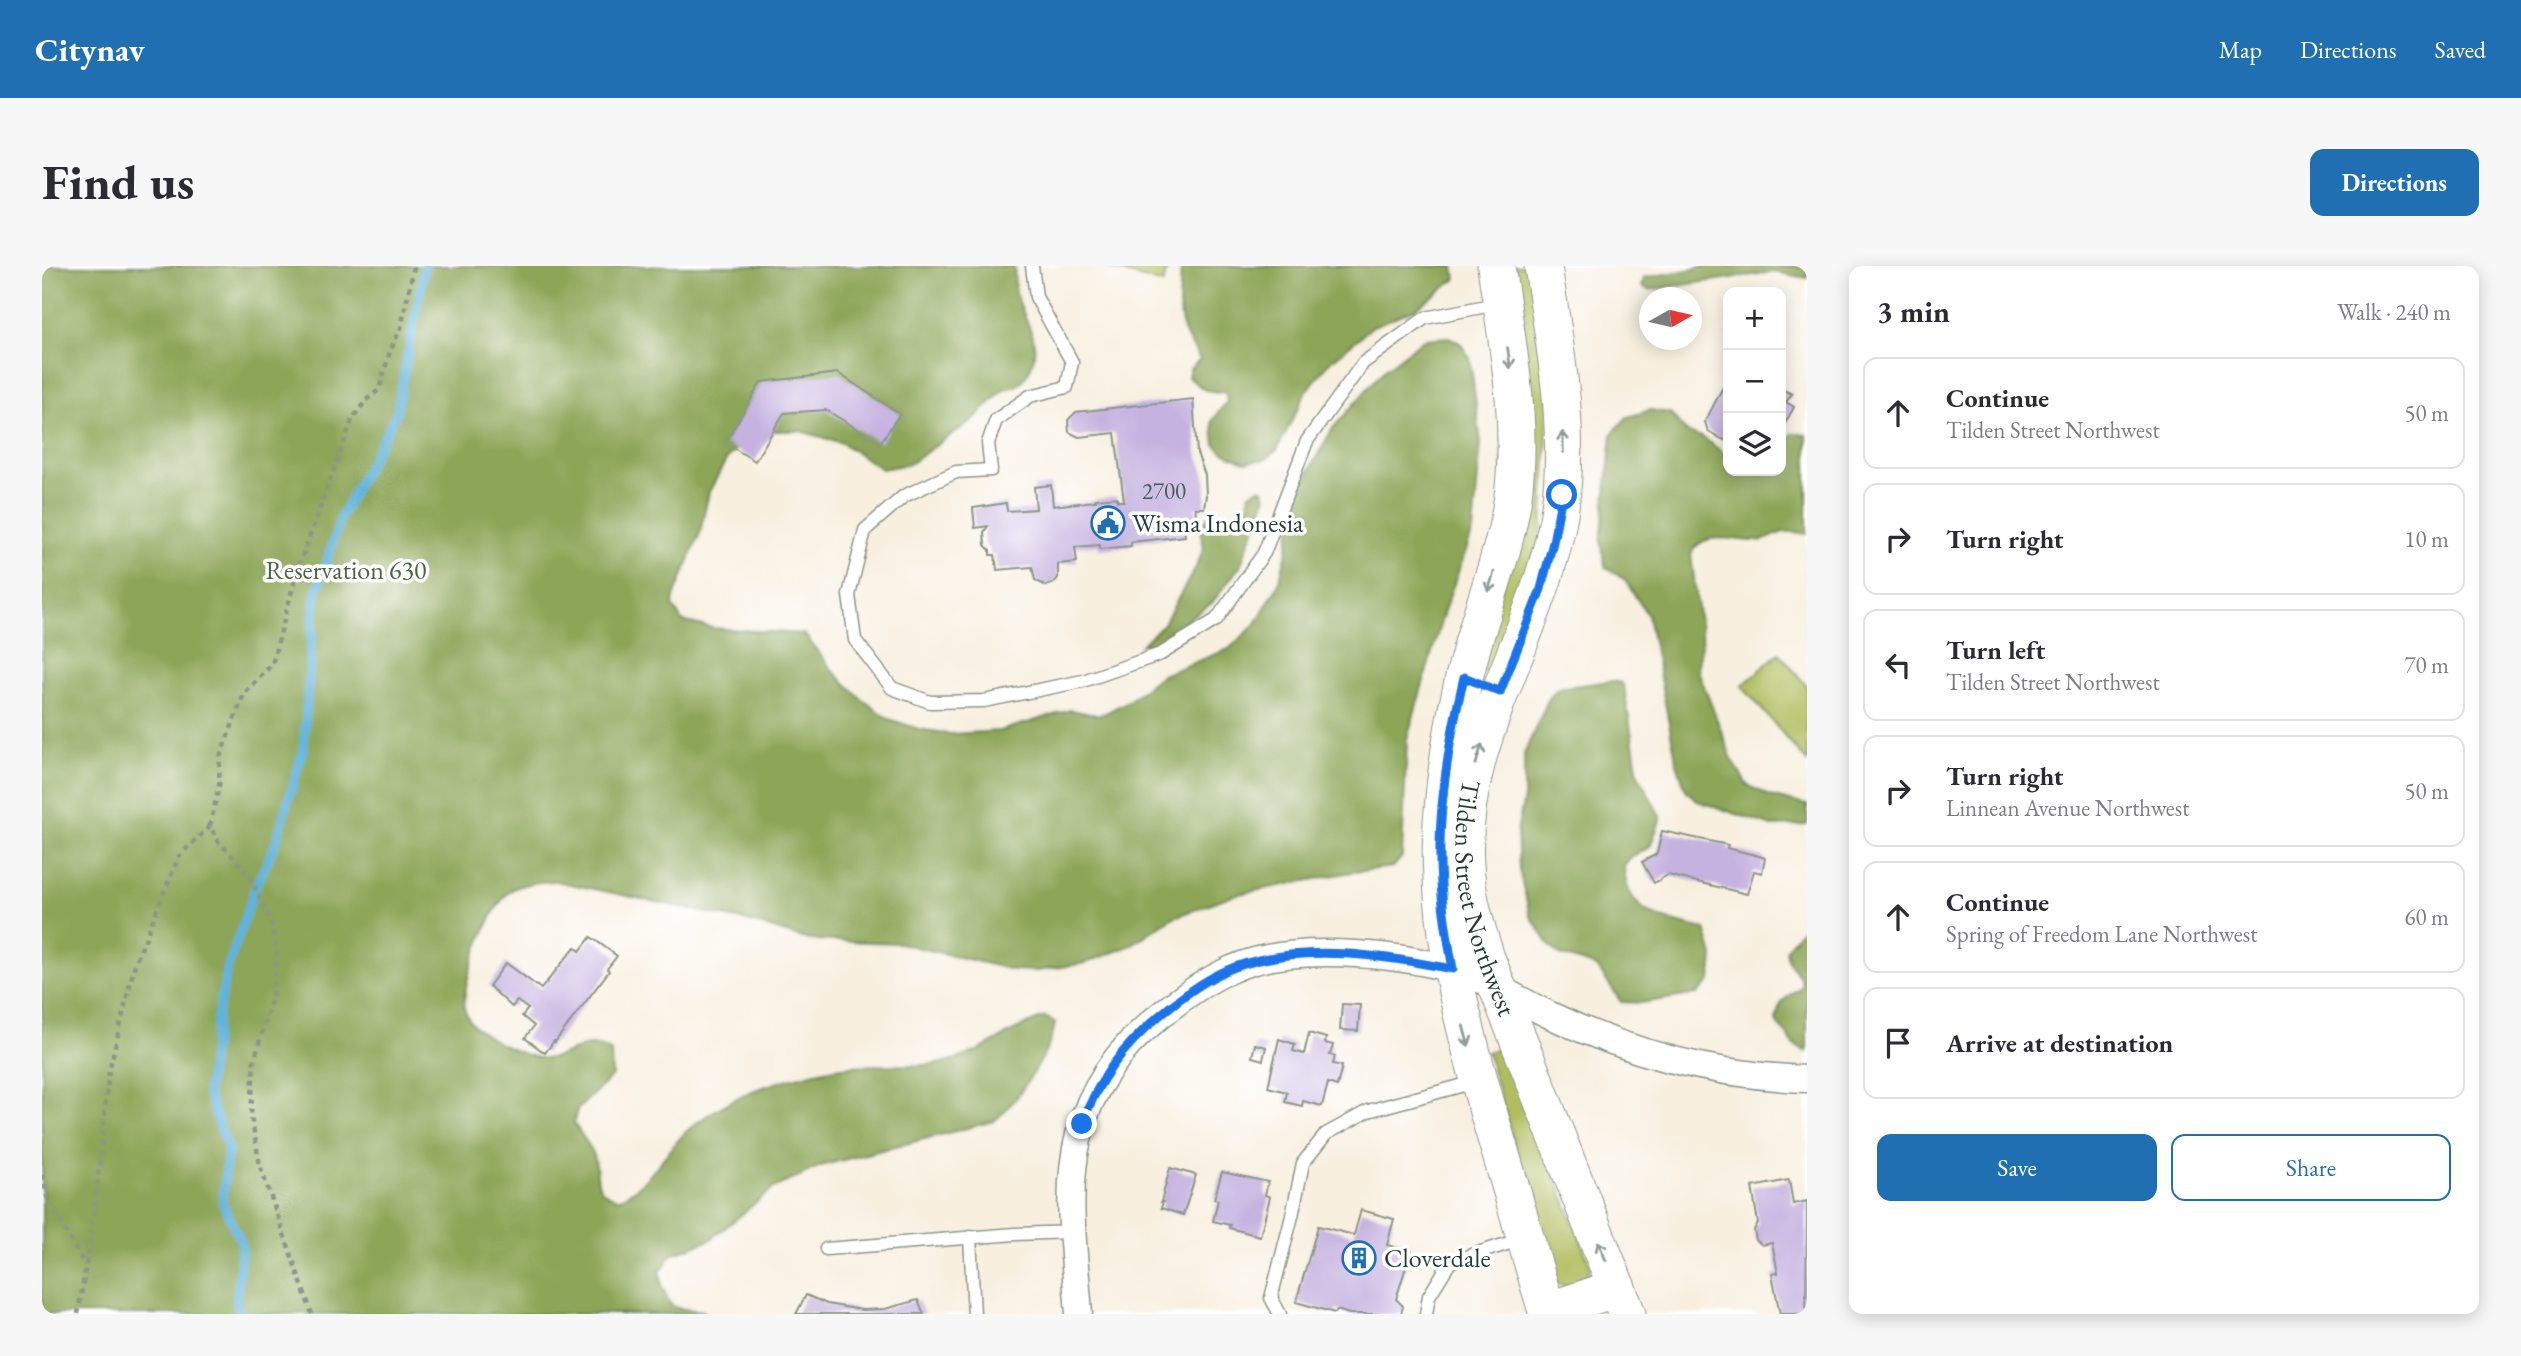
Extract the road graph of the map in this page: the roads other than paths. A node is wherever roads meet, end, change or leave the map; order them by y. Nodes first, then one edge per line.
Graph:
1 (1032, 266) edge
2 (1496, 266) edge
3 (1543, 266) edge
4 (1501, 303) junction
5 (1464, 677) junction
6 (1500, 692) junction
7 (1453, 969) junction
8 (1497, 987) junction
9 (1807, 1079) edge
10 (1479, 1081) junction
11 (1073, 1232) junction
12 (970, 1237) junction
13 (1526, 1237) junction
14 (826, 1250) dead end
15 (1622, 1301) edge
16 (1548, 1313) edge
17 (974, 1314) edge
18 (1079, 1314) edge
19 (1280, 1314) edge
20 (1426, 1314) edge

1 - 4 lane
2 - 4 street, Tilden Street Northwest
6 -> 3 street, Tilden Street Northwest
4 -> 5 street, Tilden Street Northwest
5 - 6 street
5 - 7 street, Tilden Street Northwest
8 -> 6 street, Tilden Street Northwest
7 - 8 street
7 -> 10 street, Tilden Street Northwest
7 - 11 street
8 - 9 street
15 -> 8 street, Tilden Street Northwest
10 - 13 street, Tilden Street Northwest
10 - 19 lane
11 - 12 lane
11 - 18 street
12 - 14 lane
12 - 17 lane
13 - 16 street, Tilden Street Northwest
13 - 20 lane
15 - 16 street

